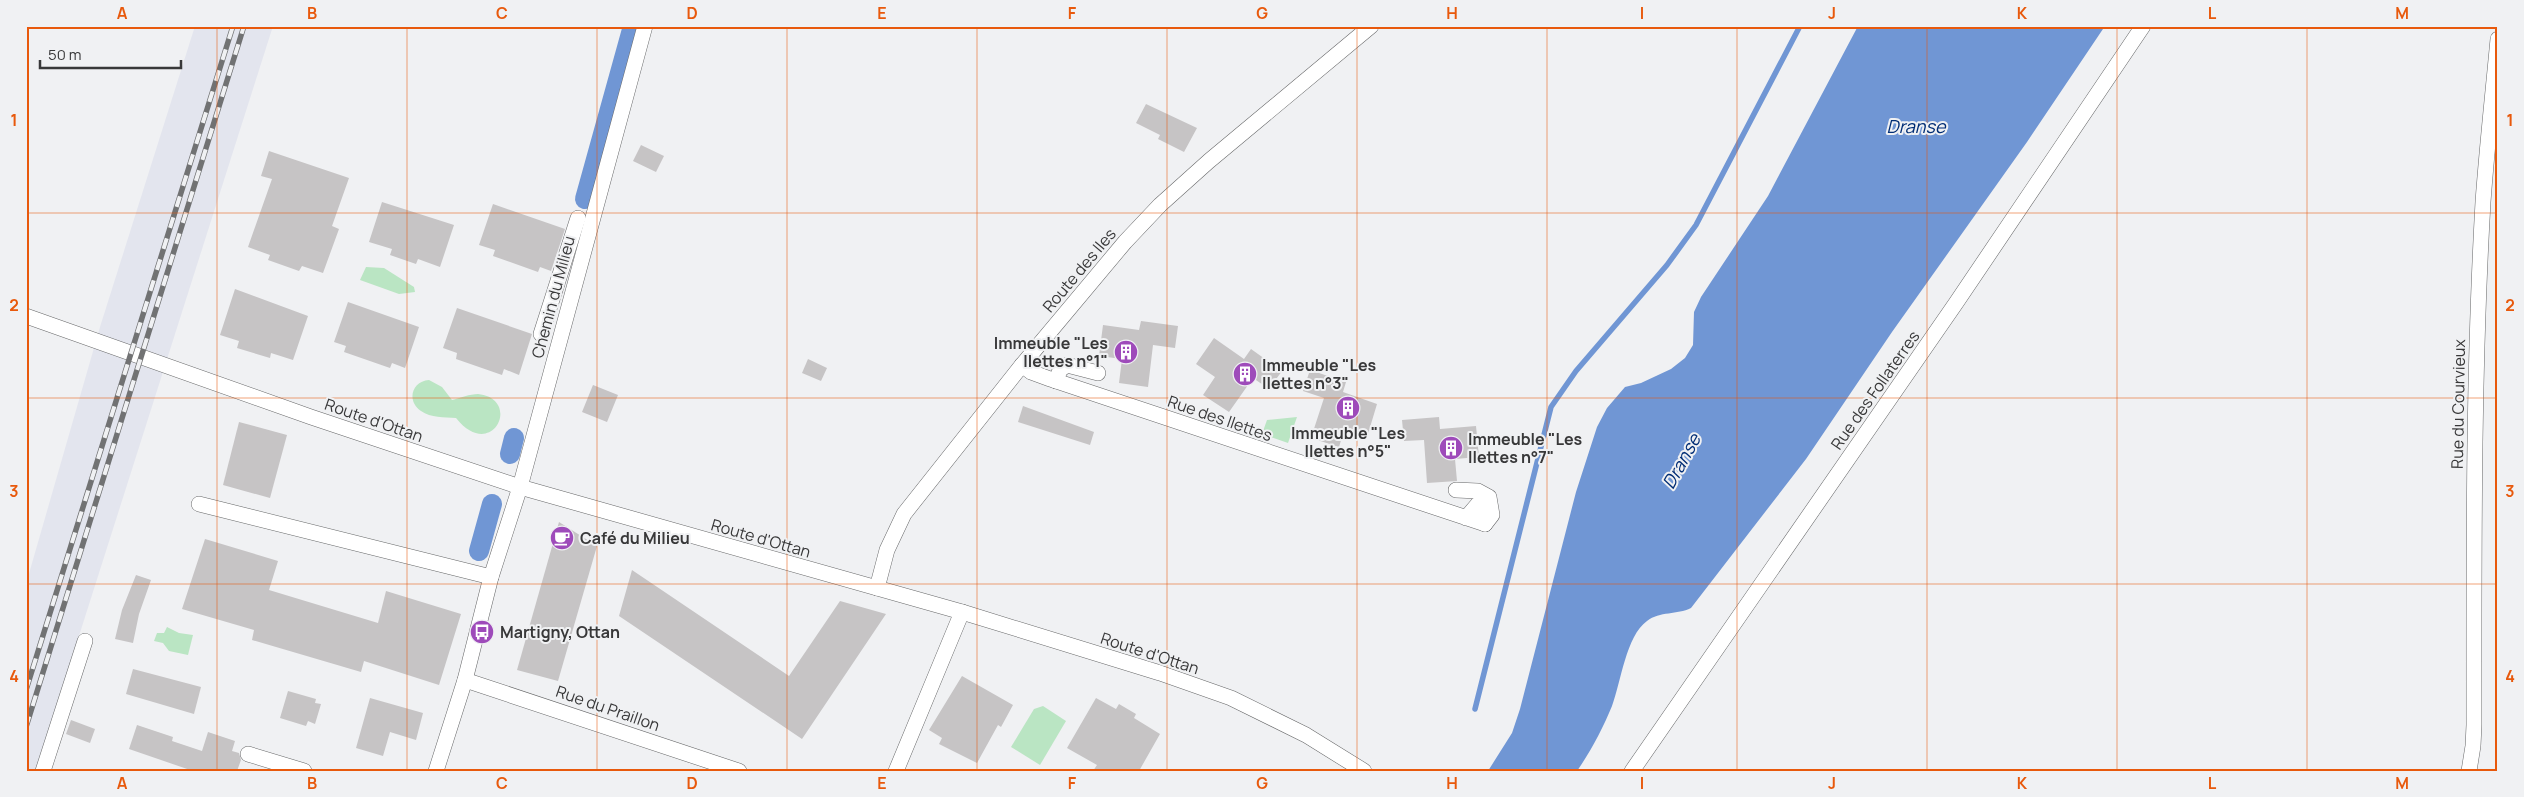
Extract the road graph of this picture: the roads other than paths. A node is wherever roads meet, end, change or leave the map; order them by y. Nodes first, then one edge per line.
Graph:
1 (644, 26) edge
2 (1371, 26) edge
3 (2143, 26) edge
4 (2498, 39) edge
5 (578, 218) dead end
6 (26, 316) edge
7 (541, 334) dead end
8 (1022, 365) junction
9 (1098, 374) dead end
10 (1056, 381) junction
11 (520, 487) junction
12 (1456, 490) dead end
13 (199, 504) dead end
14 (491, 577) junction
15 (877, 588) junction
16 (962, 612) junction
17 (85, 641) dead end
18 (465, 680) junction
19 (248, 754) dead end
20 (43, 771) edge
21 (304, 771) edge
22 (436, 771) edge
23 (739, 771) edge
24 (896, 771) edge
25 (1364, 771) edge
26 (1632, 771) edge
27 (2469, 771) edge

1 - 11 street, Chemin du Milieu
2 - 8 street, Route des Iles
3 - 26 street, Rue des Follaterres
4 - 27 street, Rue du Courvieux
5 - 7 street
6 - 11 street, Route d'Ottan
8 - 10 street, Rue des Ilettes
8 - 15 street, Route des Iles
9 - 10 street
10 - 12 street, Rue des Ilettes
11 - 14 street, Chemin du Milieu
11 - 15 street, Route d'Ottan
13 - 14 street
14 - 18 street, Chemin du Milieu
15 - 16 street, Route d'Ottan
16 - 24 street
16 - 25 street, Route d'Ottan
17 - 20 street
18 - 22 street, Chemin du Milieu
18 - 23 street, Rue du Praillon
19 - 21 street

